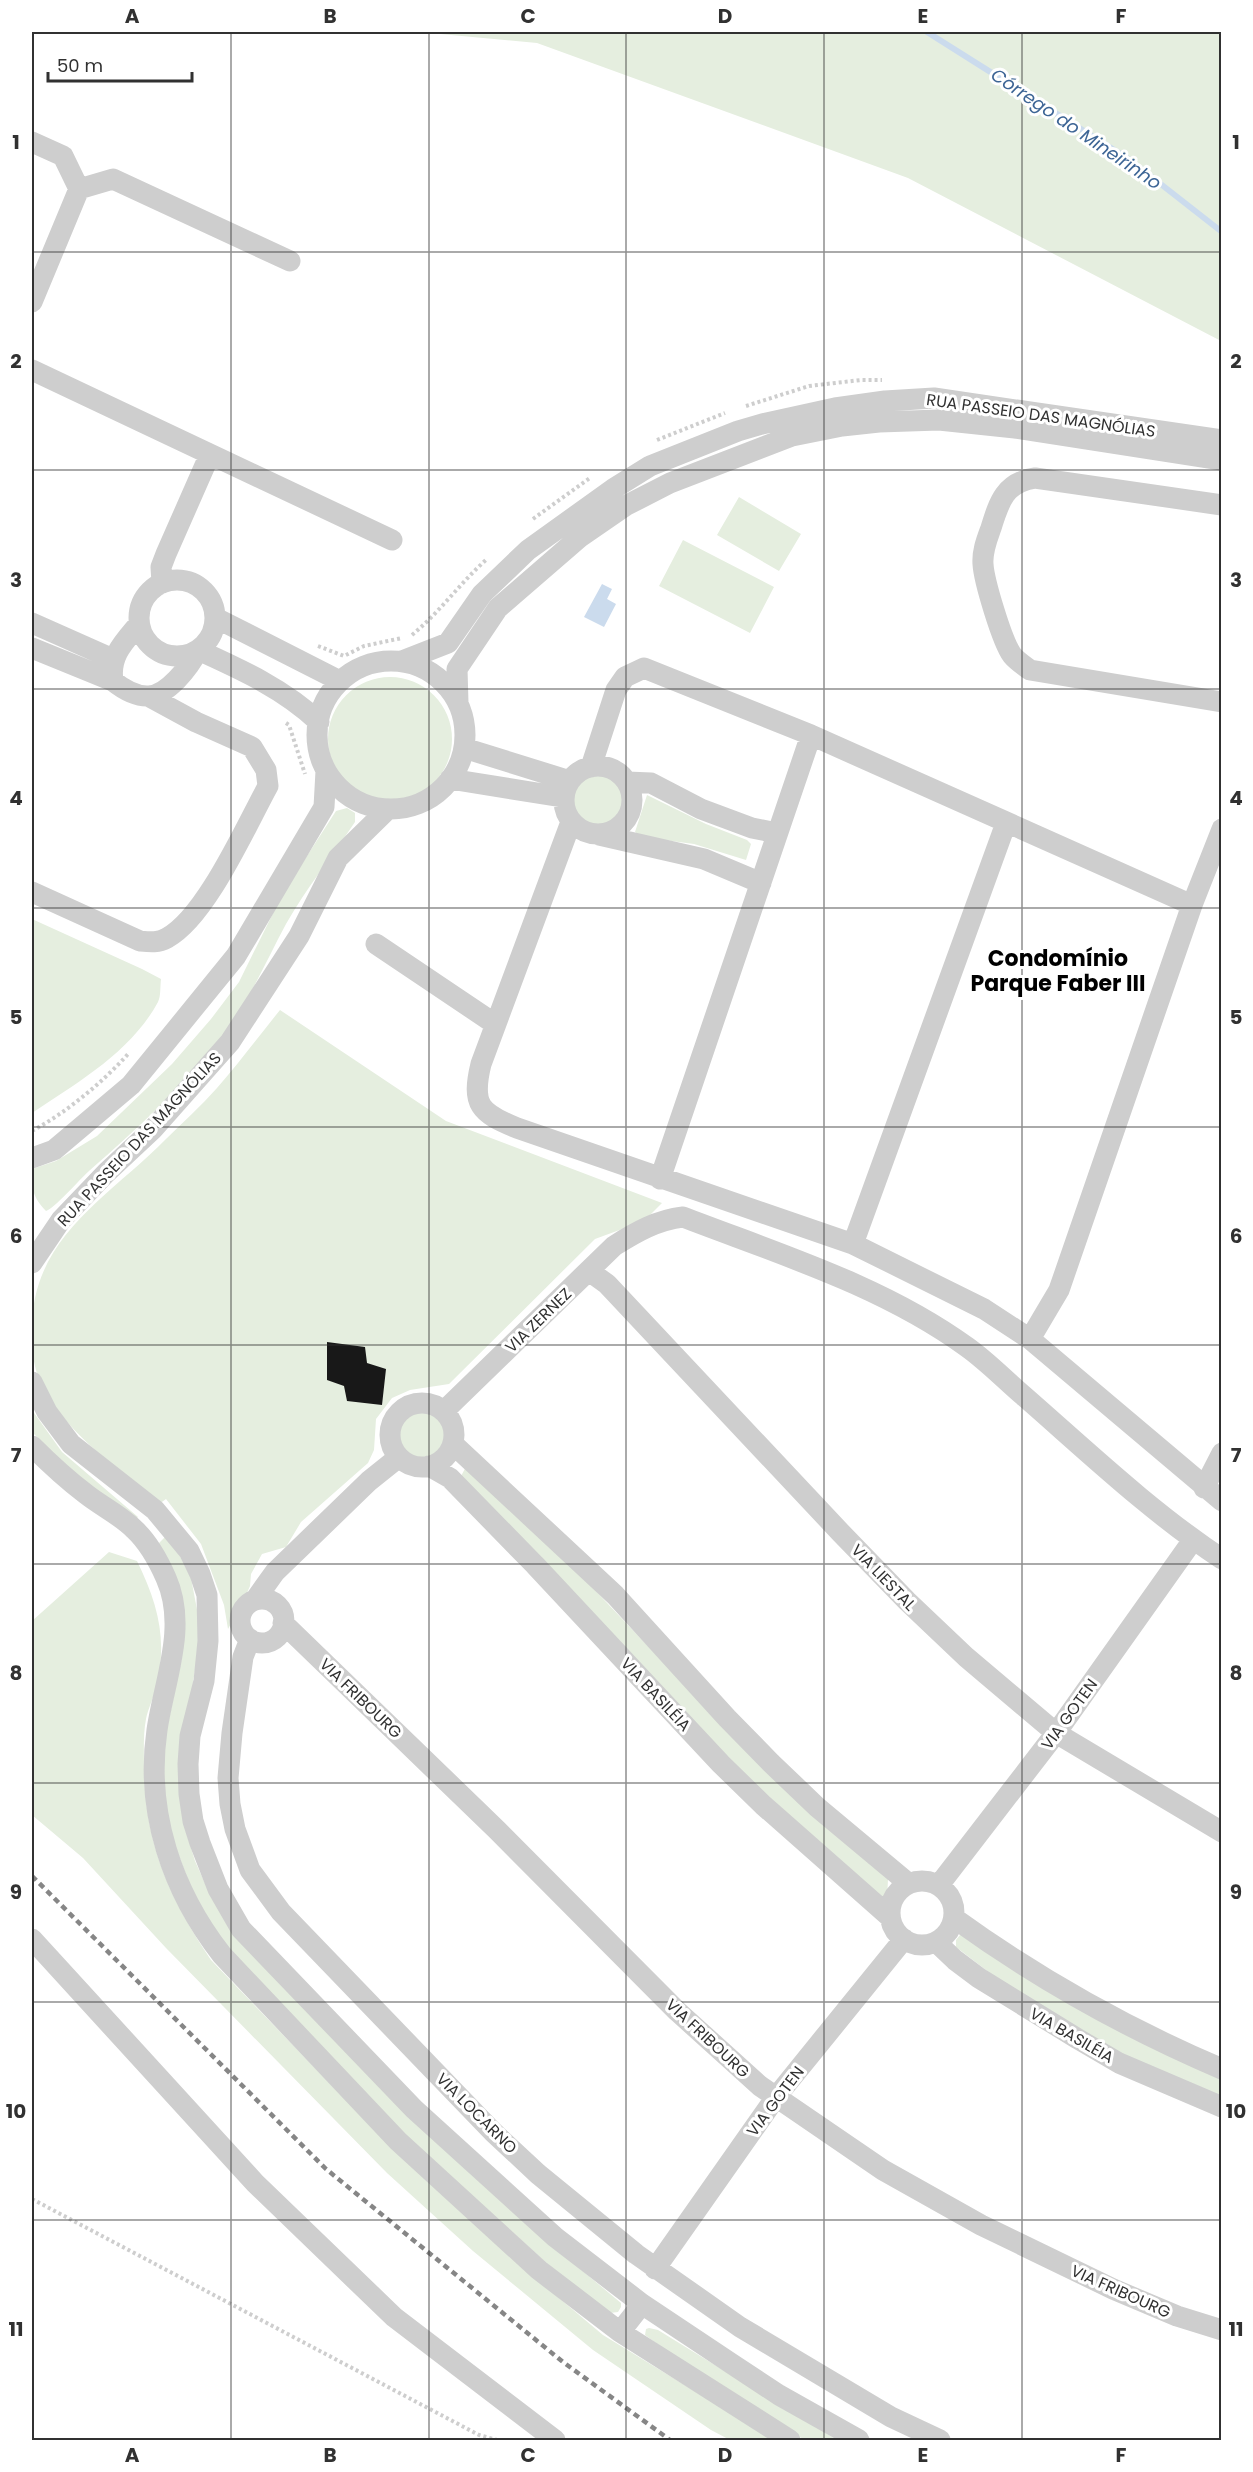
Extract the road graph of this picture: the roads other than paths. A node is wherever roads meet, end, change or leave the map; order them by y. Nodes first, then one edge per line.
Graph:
1 (32, 142) edge
2 (79, 189) junction
3 (290, 261) dead end
4 (32, 302) edge
5 (32, 370) edge
6 (1221, 440) edge
7 (210, 454) junction
8 (1221, 460) edge
9 (1221, 505) edge
10 (392, 540) dead end
11 (162, 583) junction
12 (216, 618) junction
13 (32, 623) edge
14 (140, 624) junction
15 (32, 648) edge
16 (276, 648) junction
17 (198, 650) junction
18 (113, 659) junction
19 (402, 662) junction
20 (260, 680) junction
21 (113, 681) junction
22 (340, 681) junction
23 (150, 697) junction
24 (1221, 702) edge
25 (458, 703) junction
26 (319, 722) junction
27 (811, 735) junction
28 (464, 748) junction
29 (591, 767) junction
30 (316, 774) junction
31 (450, 779) junction
32 (627, 782) junction
33 (566, 789) junction
34 (388, 809) junction
35 (571, 822) junction
36 (1006, 823) junction
37 (1221, 829) edge
38 (777, 833) junction
39 (598, 835) junction
40 (760, 883) junction
41 (32, 892) edge
42 (1191, 905) junction
43 (376, 944) dead end
44 (495, 1024) junction
45 (32, 1158) edge
46 (660, 1179) junction
47 (32, 1238) edge
48 (853, 1244) junction
49 (32, 1264) edge
50 (589, 1271) junction
51 (1030, 1339) junction
52 (32, 1382) edge
53 (444, 1411) junction
54 (453, 1444) junction
55 (32, 1446) edge
56 (1221, 1453) edge
57 (399, 1456) junction
58 (429, 1466) junction
59 (1204, 1488) junction
60 (1221, 1500) edge
61 (155, 1510) junction
62 (134, 1529) junction
63 (1193, 1540) junction
64 (1221, 1558) edge
65 (255, 1600) junction
66 (283, 1623) junction
67 (250, 1639) junction
68 (1056, 1733) junction
69 (1221, 1832) edge
70 (908, 1883) junction
71 (939, 1885) junction
72 (890, 1917) junction
73 (954, 1918) junction
74 (32, 1939) edge
75 (904, 1939) junction
76 (936, 1942) junction
77 (1221, 2069) edge
78 (776, 2097) junction
79 (1221, 2107) edge
80 (655, 2269) junction
81 (642, 2304) junction
82 (1221, 2330) edge
83 (620, 2332) junction
84 (555, 2440) edge
85 (790, 2440) edge
86 (859, 2440) edge
87 (940, 2440) edge

1 - 2 street
2 - 3 street
2 - 4 street
5 - 7 street
6 - 19 street, RUA PASSEIO DAS MAGNÓLIAS
7 - 10 street
7 - 11 street
8 - 25 street, RUA PASSEIO DAS MAGNÓLIAS
9 - 24 street
11 - 12 street
11 - 14 street
12 - 16 street
12 - 17 street
13 - 18 street
14 - 17 street
14 - 18 street
15 - 21 street
16 - 20 street
16 - 22 street
17 - 20 street
17 - 23 street
18 - 21 street
19 - 22 street, RUA PASSEIO DAS MAGNÓLIAS
19 - 25 street, RUA PASSEIO DAS MAGNÓLIAS
20 - 26 street
21 - 23 street
22 - 26 street, RUA PASSEIO DAS MAGNÓLIAS
23 - 41 street
25 - 28 street, RUA PASSEIO DAS MAGNÓLIAS
26 - 30 street, RUA PASSEIO DAS MAGNÓLIAS
27 - 29 street
27 - 36 street
27 - 38 street
28 - 31 street, RUA PASSEIO DAS MAGNÓLIAS
28 - 33 street
29 - 32 street
29 - 33 street
30 - 34 street, RUA PASSEIO DAS MAGNÓLIAS
30 - 45 street, RUA PASSEIO DAS MAGNÓLIAS
31 - 33 street
31 - 34 street, RUA PASSEIO DAS MAGNÓLIAS
32 - 38 street
32 - 39 street
33 - 35 street
34 - 49 street, RUA PASSEIO DAS MAGNÓLIAS
35 - 39 street
35 - 44 street
36 - 42 street
36 - 48 street
37 - 42 street
38 - 40 street
39 - 40 street
40 - 46 street
42 - 51 street
43 - 44 street
44 - 46 street
46 - 48 street
47 - 49 street
48 - 51 street
50 - 53 street, VIA ZERNEZ
50 - 63 street, VIA ZERNEZ
50 - 68 street, VIA LIESTAL
51 - 59 street
52 - 61 street
53 - 54 street
53 - 57 street
54 - 58 street
54 - 70 street
55 - 62 street
56 - 59 street
57 - 58 street
57 - 65 street
58 - 72 street, VIA BASILÉIA
59 - 60 street
61 - 62 street
61 - 81 street
62 - 83 street
63 - 64 street, VIA ZERNEZ
63 - 68 street, VIA GOTEN
65 - 66 street
65 - 67 street
66 - 67 street
66 - 78 street, VIA FRIBOURG
67 - 80 street, VIA LOCARNO
68 - 69 street, VIA LIESTAL
68 - 71 street, VIA GOTEN
70 - 71 street
70 - 72 street
71 - 73 street
72 - 75 street
73 - 76 street
73 - 77 street
74 - 84 street
75 - 76 street
75 - 78 street, VIA GOTEN
76 - 79 street, VIA BASILÉIA
78 - 80 street, VIA GOTEN
78 - 82 street, VIA FRIBOURG
80 - 87 street, VIA LOCARNO
81 - 83 street
81 - 86 street
83 - 85 street

